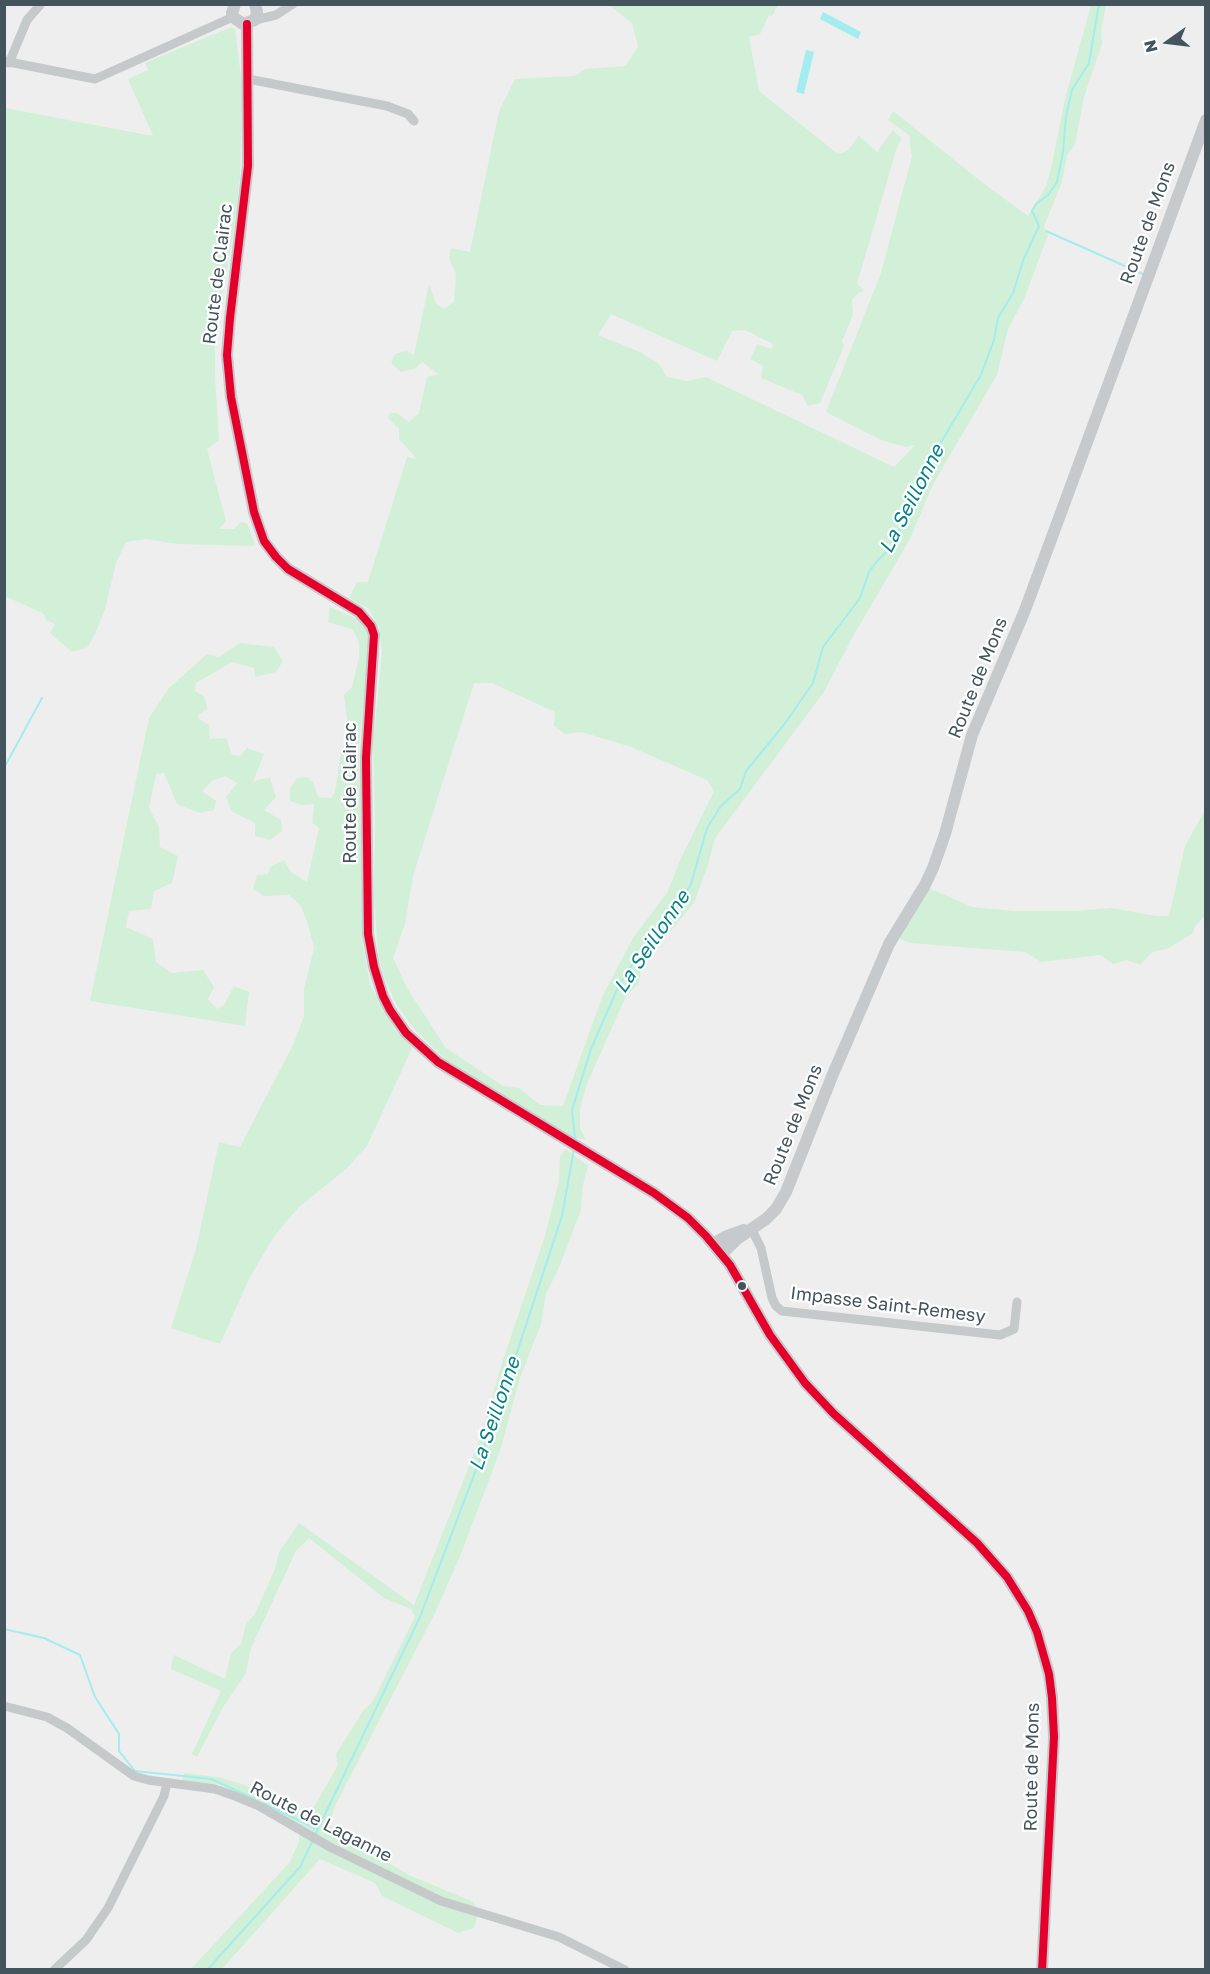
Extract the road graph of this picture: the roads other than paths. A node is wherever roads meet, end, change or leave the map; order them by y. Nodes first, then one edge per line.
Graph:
1 (293, 4) edge
2 (40, 5) edge
3 (233, 9) edge
4 (253, 14) edge
5 (7, 62) edge
6 (248, 79) junction
7 (1206, 120) edge
8 (414, 121) dead end
9 (589, 1155) joint
10 (751, 1228) junction
11 (713, 1244) junction
12 (722, 1254) junction
13 (1017, 1302) dead end
14 (4, 1706) edge
15 (167, 1783) junction
16 (54, 1970) edge
17 (626, 1970) edge
18 (1042, 1970) edge

1 - 4 street
2 - 5 street
3 - 4 street
3 - 5 street
4 - 6 street, Route de Clairac
6 - 8 street
6 - 9 street, Route de Clairac
7 - 10 street, Route de Mons
9 - 11 street, Route de Mons
10 - 11 street, Route de Mons
10 - 12 street, Route de Mons
10 - 13 street, Impasse Saint-Remesy
11 - 12 street, Route de Mons
12 - 18 street, Route de Mons
14 - 15 street, Route de Laganne
15 - 16 street
15 - 17 street, Route de Laganne

